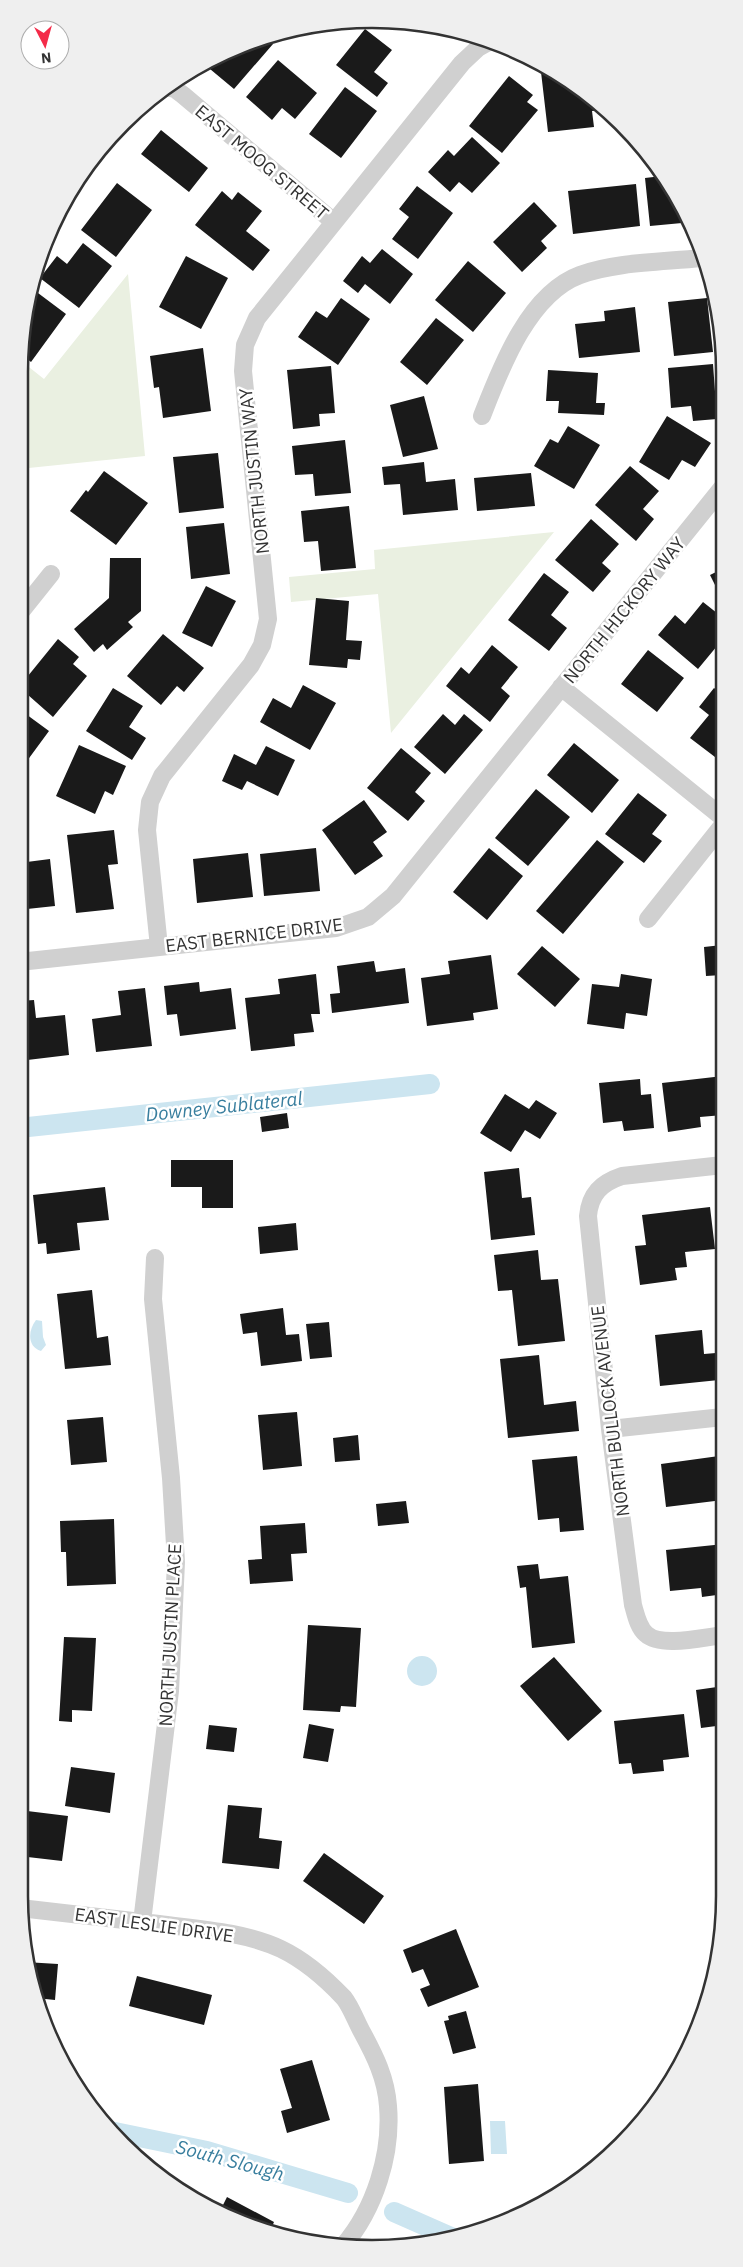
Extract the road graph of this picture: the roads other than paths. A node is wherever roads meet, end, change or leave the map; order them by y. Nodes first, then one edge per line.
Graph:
1 (482, 46) edge
2 (175, 89) edge
3 (334, 222) junction
4 (696, 259) edge
5 (482, 416) dead end
6 (716, 495) edge
7 (51, 574) dead end
8 (28, 603) edge
9 (561, 687) junction
10 (716, 812) edge
11 (716, 834) edge
12 (648, 919) dead end
13 (159, 947) junction
14 (28, 961) edge
15 (716, 1166) edge
16 (154, 1258) dead end
17 (716, 1418) edge
18 (610, 1429) junction
19 (716, 1636) edge
20 (28, 1909) edge
21 (142, 1922) junction
22 (349, 2239) edge

1 - 3 street, NORTH JUSTIN WAY
2 - 3 street, EAST MOOG STREET
3 - 13 street, NORTH JUSTIN WAY
4 - 5 street
6 - 9 street, NORTH HICKORY WAY
7 - 8 street
9 - 10 street, NORTH HICKORY WAY
9 - 13 street, EAST BERNICE DRIVE
11 - 12 street
13 - 14 street, EAST BERNICE DRIVE
15 - 18 street, NORTH BULLOCK AVENUE
16 - 21 street, NORTH JUSTIN PLACE
17 - 18 street
18 - 19 street, NORTH BULLOCK AVENUE
20 - 21 street, EAST LESLIE DRIVE
21 - 22 street, EAST LESLIE DRIVE

